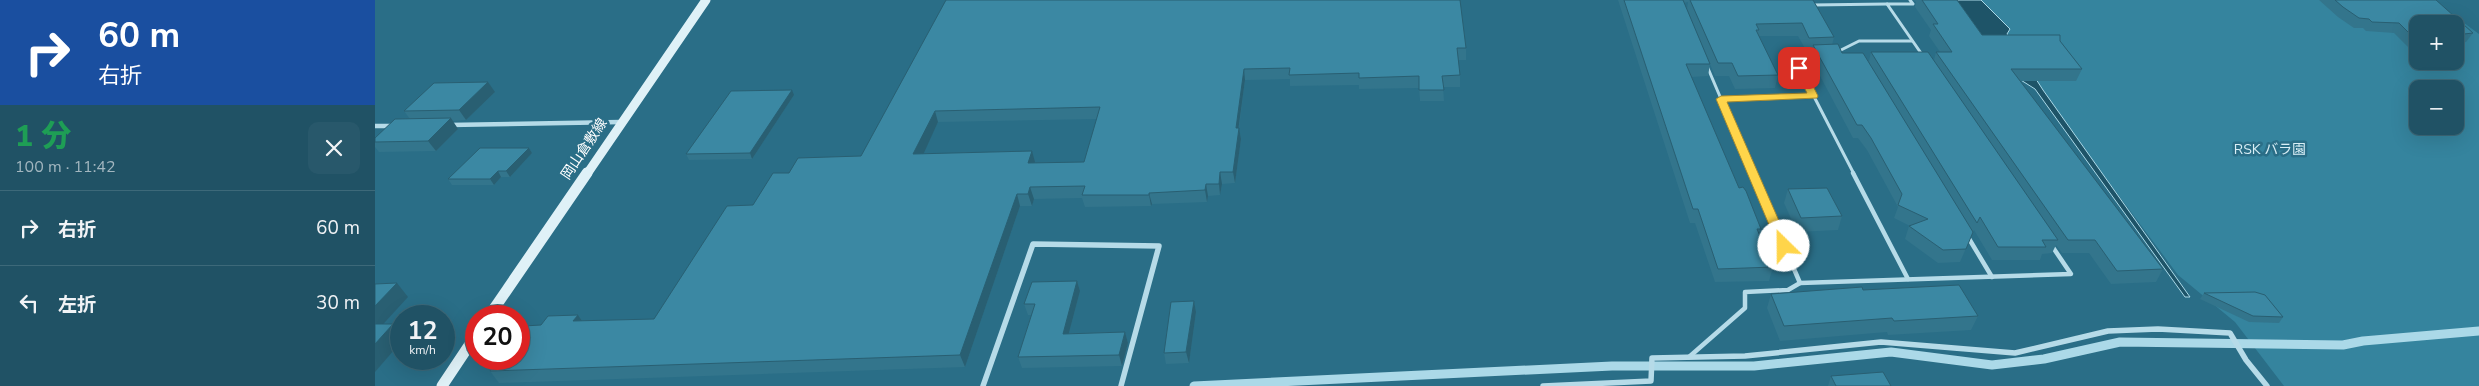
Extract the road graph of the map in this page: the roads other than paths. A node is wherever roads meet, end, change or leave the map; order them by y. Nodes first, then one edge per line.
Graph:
1 (706, 0) edge
2 (1910, 0) edge
3 (1887, 4) junction
4 (1809, 5) edge
5 (1912, 41) junction
6 (1852, 45) junction
7 (1835, 53) edge
8 (1857, 53) edge
9 (1818, 54) edge
10 (1703, 57) edge
11 (1929, 65) edge
12 (1813, 96) junction
13 (1721, 99) junction
14 (621, 122) junction
15 (405, 125) edge
16 (444, 125) edge
17 (375, 126) edge
18 (1967, 235) edge
19 (2049, 242) edge
20 (1992, 277) junction
21 (1909, 280) junction
22 (1799, 283) junction
23 (496, 305) edge
24 (465, 352) edge
25 (1689, 357) junction
26 (1122, 384) edge
27 (442, 386) edge
28 (983, 386) edge
29 (1543, 386) edge
30 (2267, 386) edge

1 - 14 main road, 岡山倉敷線
2 - 3 lane
3 - 4 lane
3 - 5 lane
5 - 6 lane
5 - 11 lane
6 - 7 lane
6 - 8 lane
9 - 12 lane
10 - 13 lane
12 - 13 lane
12 - 21 lane
13 - 22 lane
14 - 16 street
14 - 23 main road, 岡山倉敷線
15 - 17 street
18 - 20 lane
19 - 20 lane
20 - 21 lane
21 - 22 lane
22 - 25 lane
24 - 27 main road
25 - 29 street
25 - 30 street
26 - 28 street

